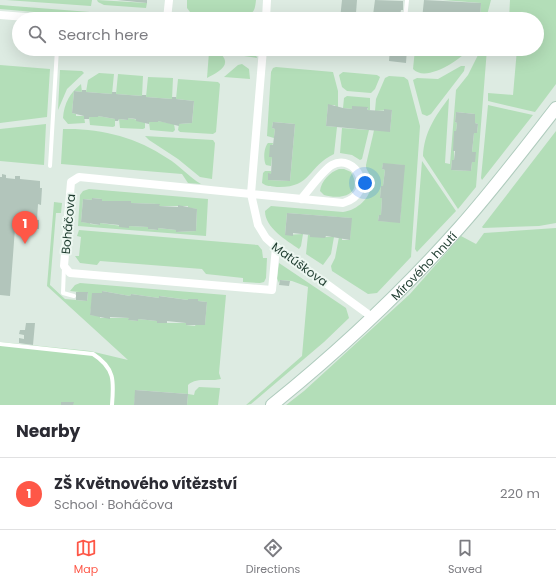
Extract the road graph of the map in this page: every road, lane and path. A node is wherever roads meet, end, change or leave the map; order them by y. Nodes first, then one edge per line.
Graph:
1 (169, 0) edge
2 (267, 0) edge
3 (407, 0) edge
4 (168, 12) edge
5 (266, 12) edge
6 (406, 12) edge
7 (0, 15) edge
8 (12, 16) edge
9 (57, 56) edge
10 (262, 56) edge
11 (556, 108) edge
12 (50, 166) dead end
13 (251, 194) junction
14 (301, 199) junction
15 (276, 247) junction
16 (64, 266) junction
17 (74, 296) dead end
18 (372, 317) junction
19 (0, 344) edge
20 (112, 405) edge
21 (272, 405) edge

1 - 4 street
2 - 5 street
3 - 6 lane
7 - 8 street
9 - 12 lane
10 - 13 street, Matúškova
11 - 18 main road, Mírového hnutí
13 - 14 street
13 - 15 street, Matúškova
13 - 16 street, Boháčova
14 - 14 street
15 - 16 street, Boháčova
15 - 18 street, Matúškova
16 - 17 lane
18 - 21 main road, Mírového hnutí
19 - 20 lane

